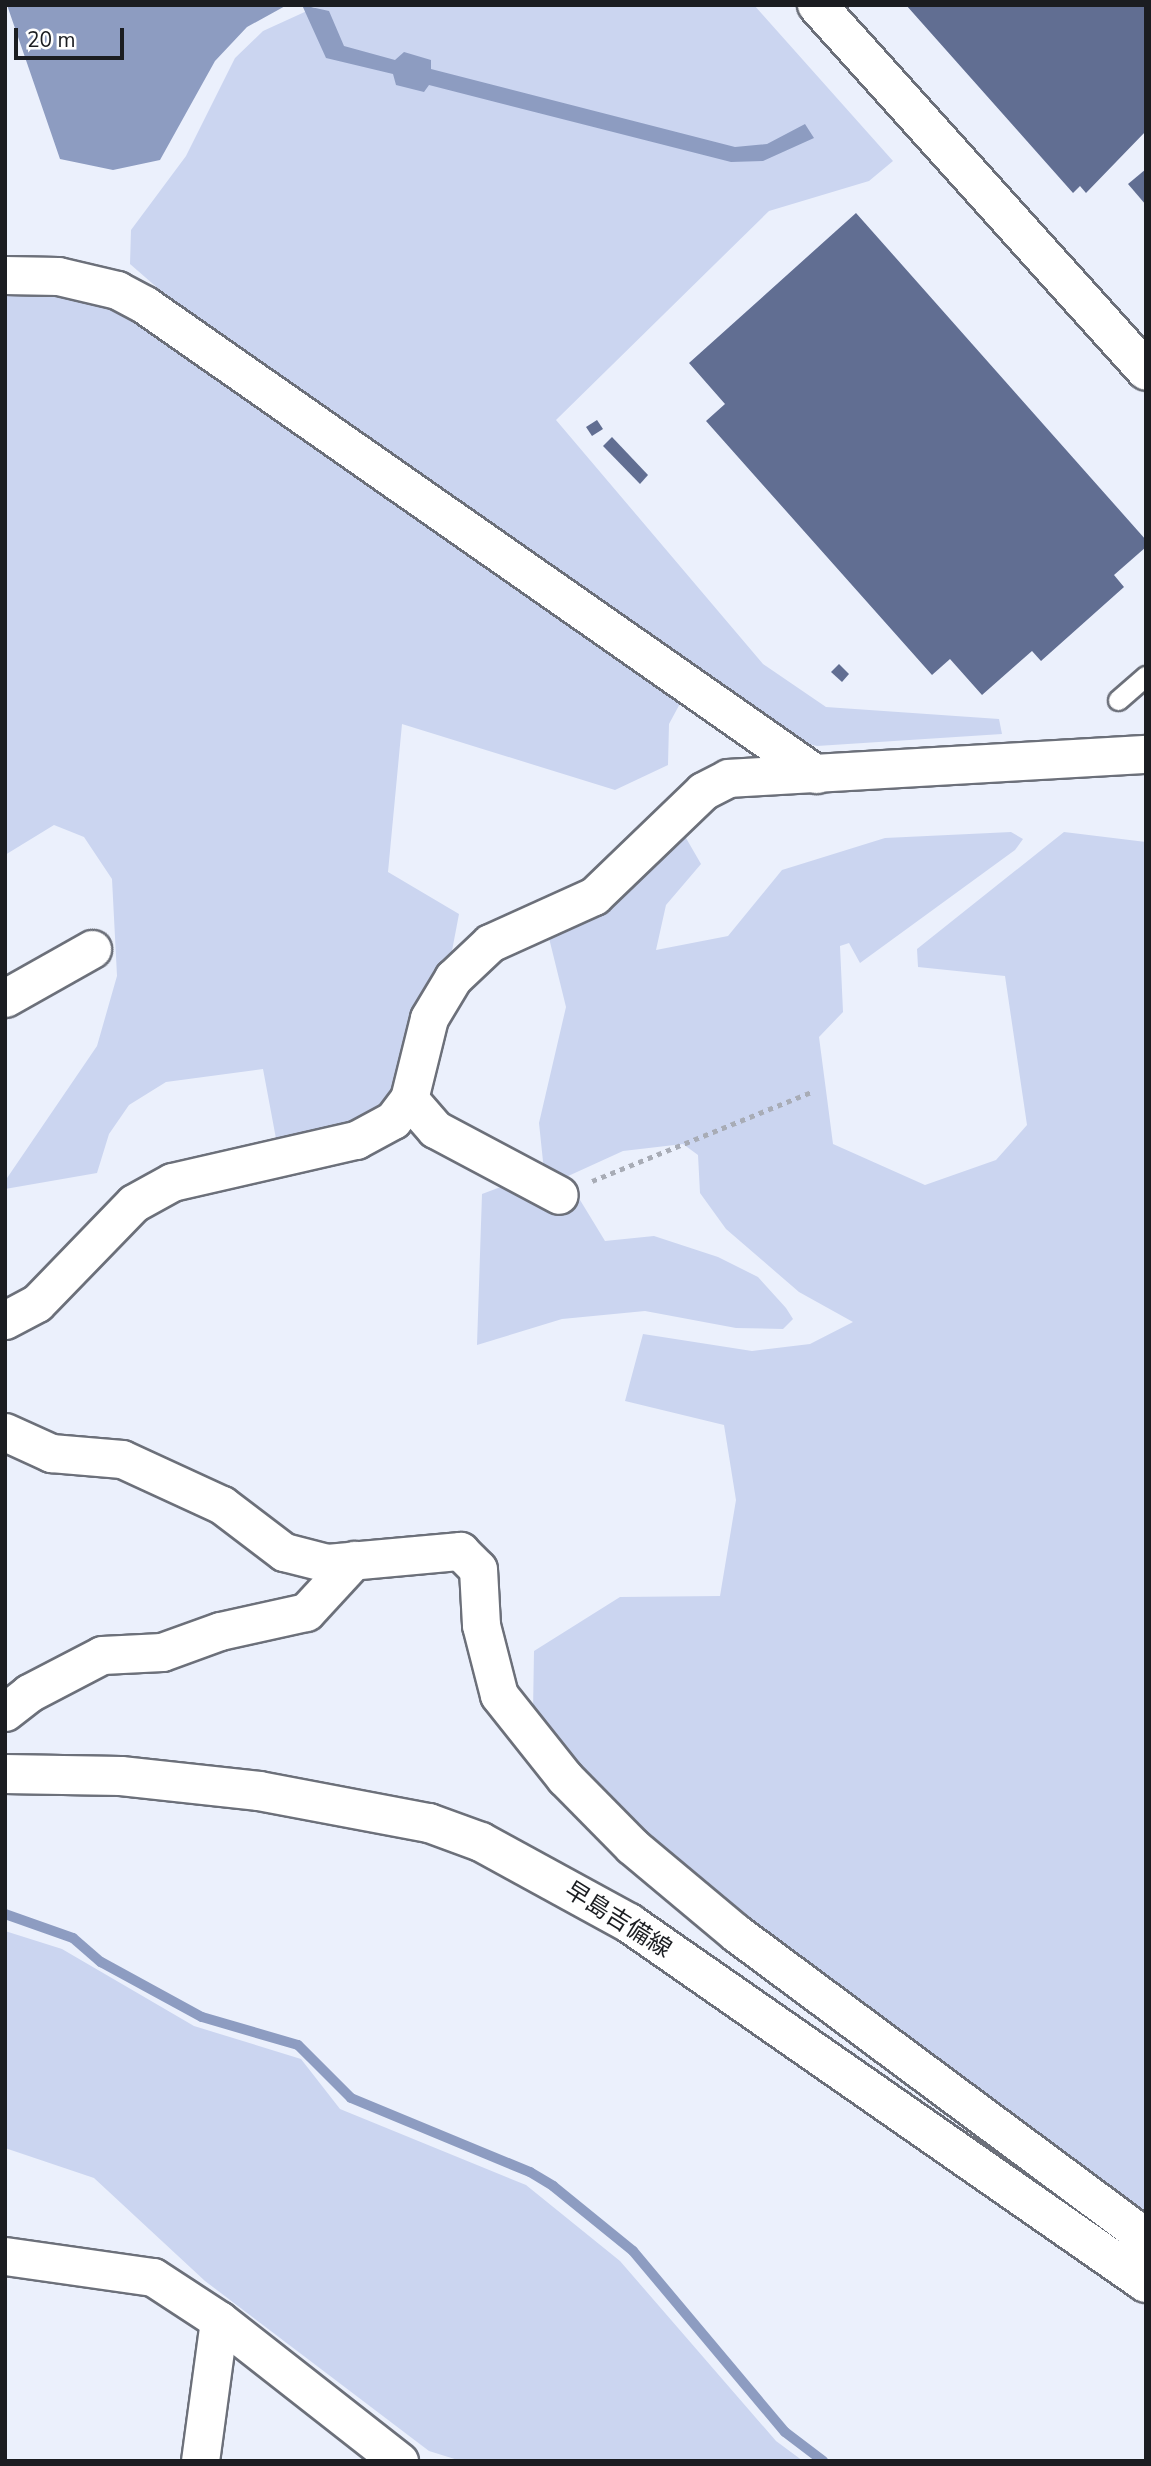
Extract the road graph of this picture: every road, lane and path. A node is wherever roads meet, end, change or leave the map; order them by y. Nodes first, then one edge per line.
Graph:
1 (817, 5) edge
2 (5, 275) edge
3 (1146, 371) edge
4 (1146, 676) edge
5 (1118, 700) dead end
6 (1146, 754) edge
7 (816, 774) junction
8 (92, 949) dead end
9 (5, 998) edge
10 (811, 1092) dead end
11 (409, 1099) junction
12 (559, 1195) joint
13 (5, 1320) edge
14 (5, 1432) edge
15 (354, 1560) junction
16 (5, 1713) edge
17 (12, 1769) edge
18 (6, 2259) edge
19 (1145, 2282) edge
20 (219, 2320) junction
21 (201, 2461) edge
22 (398, 2461) edge

1 - 3 main road
2 - 7 street
4 - 5 lane
6 - 7 street
7 - 11 street
8 - 9 street
10 - 12 path
11 - 12 street
11 - 13 street
14 - 15 street
15 - 16 street
15 - 19 street
17 - 19 main road, 早島吉備線
18 - 20 street
20 - 21 street
20 - 22 street

